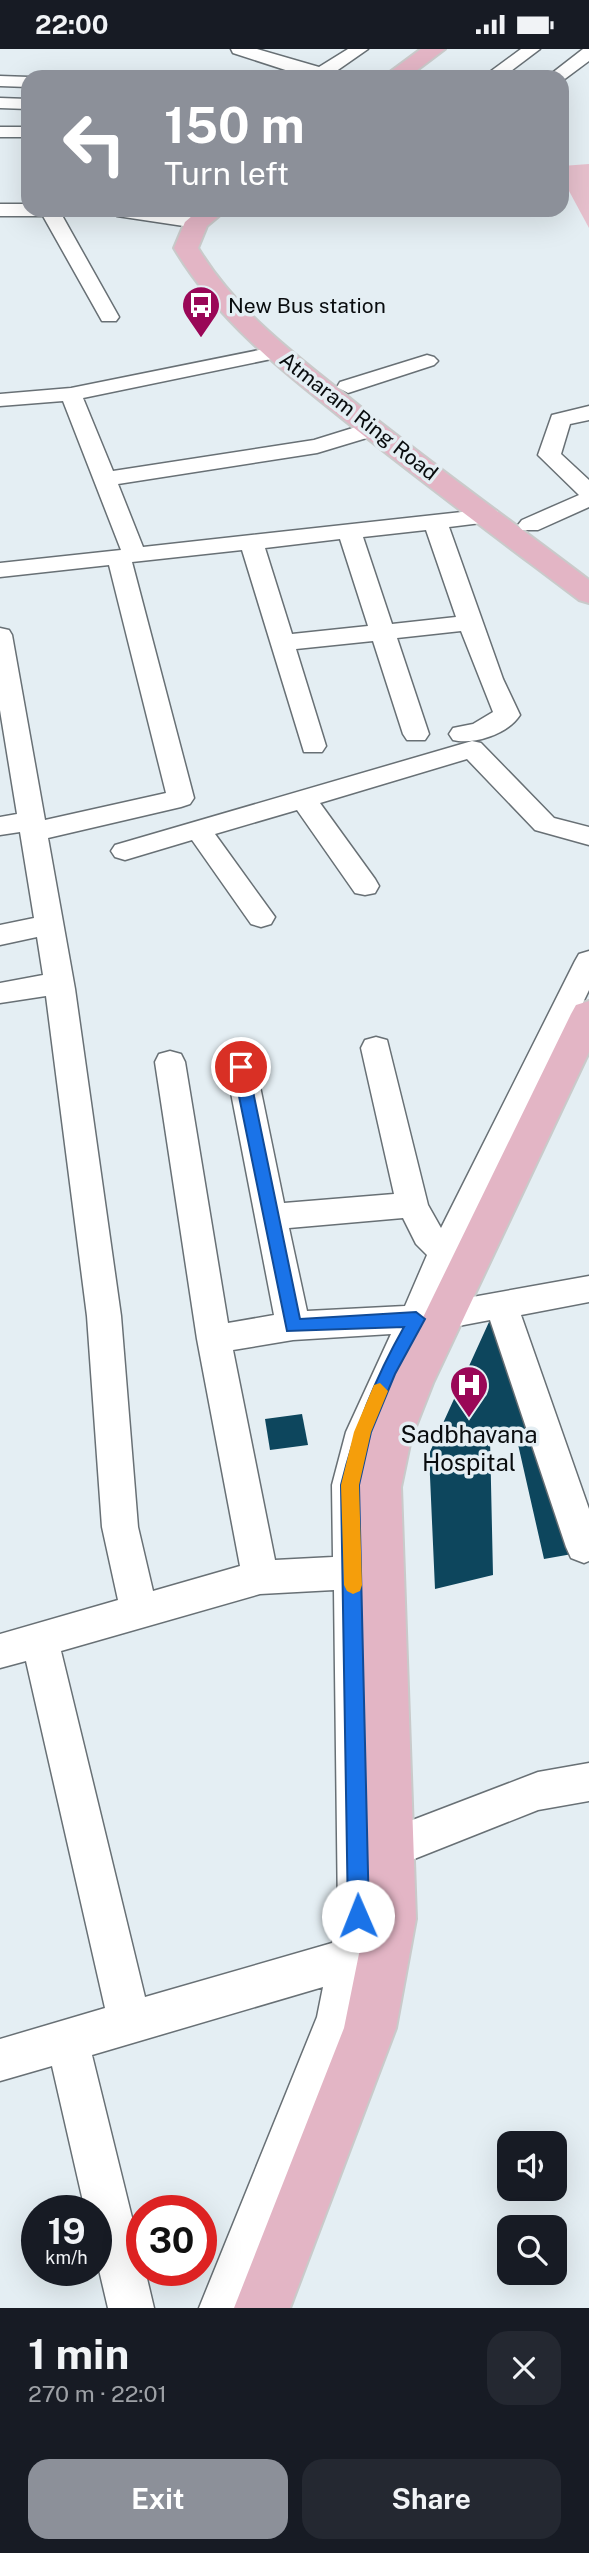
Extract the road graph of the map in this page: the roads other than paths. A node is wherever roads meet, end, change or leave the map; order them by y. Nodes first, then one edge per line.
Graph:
1 (239, 49) edge
2 (289, 49) edge
3 (360, 49) edge
4 (435, 49) edge
5 (457, 49) edge
6 (532, 49) edge
7 (589, 53) edge
8 (271, 59) junction
9 (254, 70) edge
10 (305, 70) edge
11 (332, 70) edge
12 (404, 70) edge
13 (428, 70) edge
14 (502, 70) edge
15 (566, 70) edge
16 (0, 81) edge
17 (21, 82) edge
18 (0, 103) edge
19 (21, 104) edge
20 (0, 132) edge
21 (21, 132) edge
22 (4, 210) edge
23 (52, 217) edge
24 (205, 217) edge
25 (229, 217) edge
26 (15, 232) dead end
27 (109, 317) dead end
28 (279, 352) junction
29 (427, 361) dead end
30 (348, 387) junction
31 (71, 394) junction
32 (0, 400) edge
33 (589, 413) edge
34 (372, 429) junction
35 (105, 479) junction
36 (589, 492) edge
37 (589, 499) edge
38 (489, 516) junction
39 (436, 524) junction
40 (530, 524) junction
41 (349, 533) junction
42 (252, 544) junction
43 (127, 557) junction
44 (0, 570) edge
45 (589, 570) edge
46 (589, 594) edge
47 (471, 623) junction
48 (384, 633) junction
49 (282, 643) junction
50 (1, 645) edge
51 (416, 734) dead end
52 (462, 734) dead end
53 (313, 746) dead end
54 (303, 799) junction
55 (0, 826) edge
56 (32, 826) junction
57 (198, 829) junction
58 (589, 837) edge
59 (125, 851) dead end
60 (365, 886) dead end
61 (261, 917) dead end
62 (49, 925) junction
63 (0, 935) edge
64 (589, 961) edge
65 (59, 983) junction
66 (0, 993) edge
67 (589, 1014) edge
68 (376, 1048) dead end
69 (170, 1062) dead end
70 (241, 1067) dead end
71 (412, 1205) junction
72 (272, 1217) junction
73 (445, 1252) junction
74 (589, 1289) edge
75 (501, 1304) junction
76 (432, 1317) junction
77 (293, 1326) junction
78 (214, 1339) junction
79 (583, 1547) dead end
80 (353, 1572) junction
81 (260, 1577) junction
82 (139, 1612) junction
83 (40, 1640) junction
84 (0, 1651) edge
85 (589, 1782) edge
86 (389, 1849) junction
87 (352, 1958) junction
88 (129, 2021) junction
89 (67, 2039) junction
90 (0, 2060) edge
91 (131, 2308) edge
92 (222, 2308) edge
93 (262, 2308) edge

1 - 8 street
2 - 8 street
3 - 11 street
4 - 12 main road
5 - 13 main road
6 - 14 street
7 - 15 street
8 - 9 street
8 - 10 street
16 - 17 street
18 - 19 street
20 - 21 street
22 - 26 street
23 - 27 street
24 - 28 main road, Atmaram Ring Road
25 - 30 main road, Atmaram Ring Road
28 - 31 street
28 - 34 main road, Atmaram Ring Road
29 - 30 street
30 - 40 main road, Atmaram Ring Road
31 - 32 street
31 - 35 street
33 - 36 street
34 - 35 street
34 - 38 main road, Atmaram Ring Road
35 - 43 street
37 - 40 street
38 - 39 street
38 - 46 main road, Atmaram Ring Road
39 - 41 street
39 - 47 street
40 - 45 main road, Atmaram Ring Road
41 - 42 street
41 - 48 street
42 - 43 street
42 - 49 street
43 - 44 street
43 - 56 street
47 - 48 street
47 - 52 street
48 - 49 street
48 - 51 street
49 - 53 street
50 - 56 street
54 - 57 street
54 - 58 street
54 - 60 street
55 - 56 street
56 - 62 street
57 - 59 street
57 - 61 street
62 - 63 street
62 - 65 street
64 - 73 street
65 - 66 street
65 - 82 street
67 - 76 main road
68 - 71 street
69 - 78 street
70 - 72 street
71 - 72 street
71 - 73 street
72 - 77 street
73 - 76 street
74 - 75 street
75 - 76 street
75 - 79 street
76 - 77 street
76 - 80 street
76 - 86 main road
77 - 78 street
78 - 81 street
80 - 81 street
80 - 87 street
81 - 82 street
82 - 83 street
83 - 84 street
83 - 88 street
85 - 86 street
86 - 93 main road
87 - 88 street
87 - 92 street
88 - 89 street
89 - 90 street
89 - 91 street

